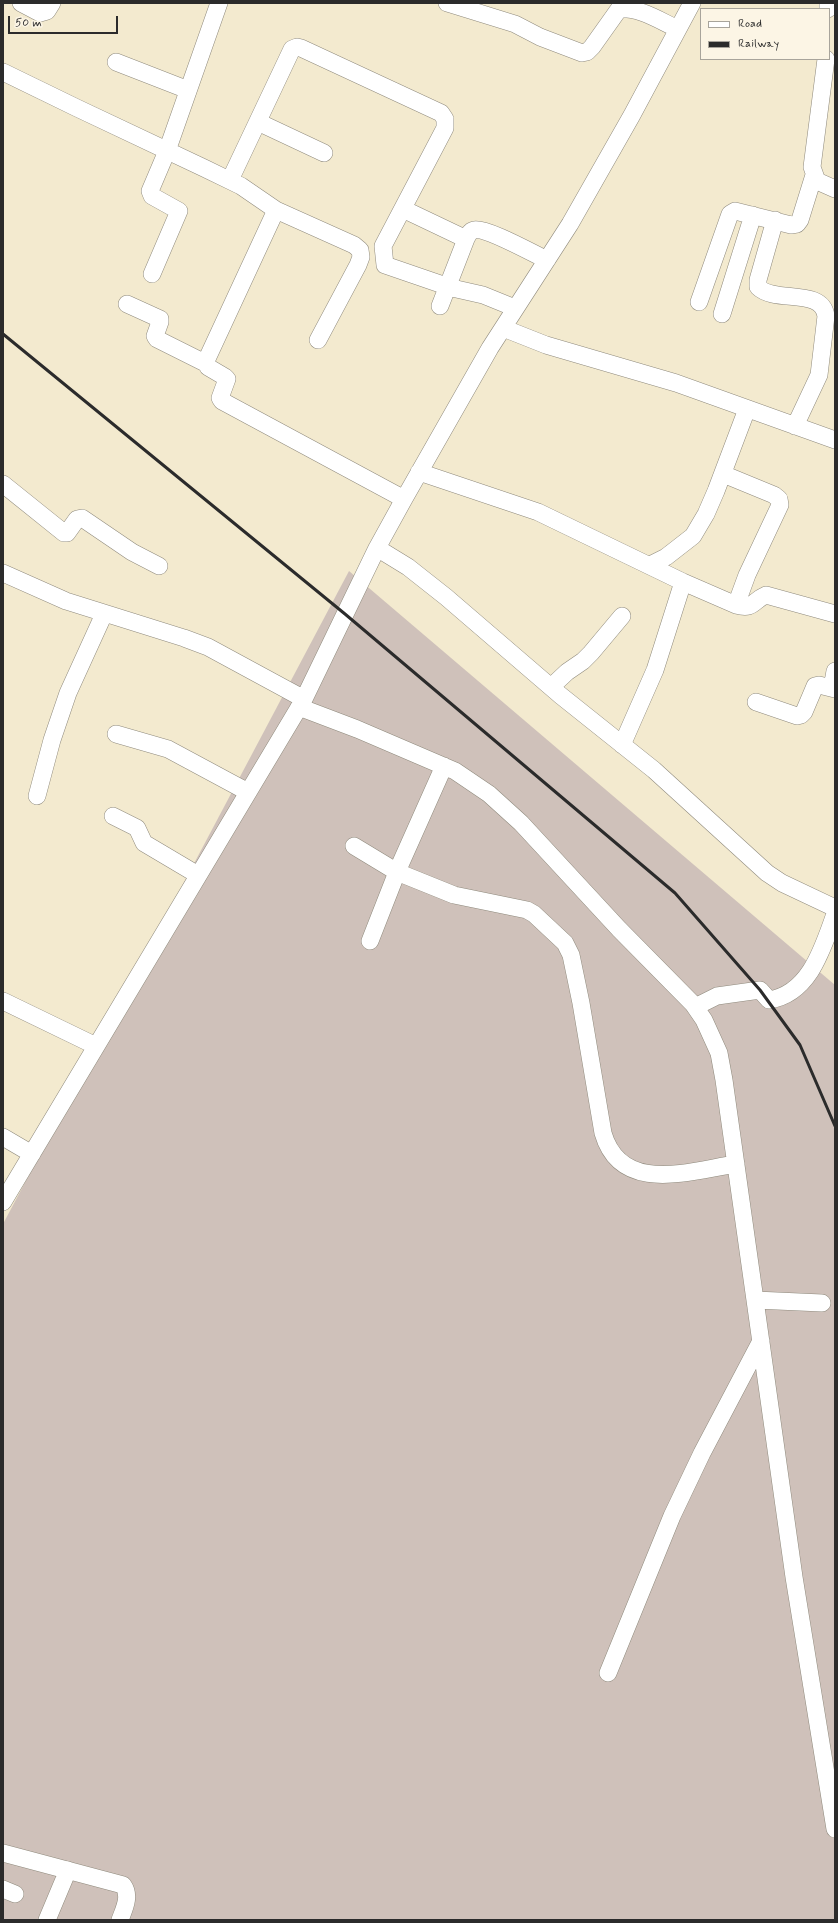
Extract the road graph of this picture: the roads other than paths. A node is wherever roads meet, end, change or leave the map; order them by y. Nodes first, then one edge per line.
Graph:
1 (20, 3) edge
2 (52, 3) edge
3 (218, 3) edge
4 (447, 3) edge
5 (692, 3) edge
6 (678, 29) junction
7 (116, 62) dead end
8 (829, 65) edge
9 (3, 72) edge
10 (188, 90) junction
11 (258, 122) junction
12 (167, 151) junction
13 (324, 153) dead end
14 (814, 175) junction
15 (230, 180) junction
16 (835, 189) edge
17 (403, 209) junction
18 (276, 210) junction
19 (753, 215) junction
20 (775, 220) junction
21 (466, 239) junction
22 (546, 260) junction
23 (152, 274) dead end
24 (447, 287) junction
25 (699, 302) dead end
26 (127, 304) dead end
27 (828, 304) edge
28 (440, 306) dead end
29 (515, 308) junction
30 (722, 314) dead end
31 (503, 328) junction
32 (318, 340) dead end
33 (207, 364) junction
34 (747, 409) junction
35 (796, 426) junction
36 (835, 440) edge
37 (419, 472) junction
38 (723, 474) junction
39 (3, 484) edge
40 (404, 499) junction
41 (377, 548) junction
42 (650, 565) junction
43 (159, 566) dead end
44 (3, 573) edge
45 (683, 582) junction
46 (736, 605) junction
47 (104, 614) junction
48 (835, 614) edge
49 (622, 616) dead end
50 (835, 671) edge
51 (551, 687) junction
52 (834, 688) edge
53 (756, 702) dead end
54 (301, 703) junction
55 (116, 734) dead end
56 (622, 745) junction
57 (444, 766) junction
58 (248, 792) junction
59 (37, 796) dead end
60 (113, 816) dead end
61 (354, 846) dead end
62 (397, 872) junction
63 (198, 876) junction
64 (835, 908) edge
65 (835, 914) edge
66 (370, 941) dead end
67 (3, 1001) edge
68 (695, 1007) junction
69 (96, 1046) junction
70 (3, 1137) edge
71 (32, 1154) junction
72 (736, 1164) junction
73 (3, 1202) edge
74 (755, 1300) junction
75 (822, 1303) dead end
76 (761, 1341) junction
77 (608, 1673) dead end
78 (835, 1829) edge
79 (3, 1853) edge
80 (68, 1870) junction
81 (46, 1920) edge
82 (120, 1920) edge

1 - 2 street
3 - 10 street
4 - 6 street
5 - 6 street
6 - 22 street
7 - 10 street
8 - 14 street
9 - 12 street
10 - 12 street
11 - 13 street
11 - 15 street
11 - 17 street
12 - 15 street
12 - 23 street
14 - 16 street
14 - 20 street
15 - 18 street
17 - 21 street
17 - 24 street
18 - 32 street
18 - 33 street
19 - 20 street
19 - 25 street
19 - 30 street
20 - 27 street
21 - 22 street
21 - 24 street
22 - 29 street
24 - 28 street
24 - 29 street
26 - 33 street
27 - 35 street
29 - 31 street
31 - 34 street
31 - 37 street
33 - 40 street
34 - 35 street
34 - 38 street
35 - 36 street
37 - 40 street
37 - 42 street
38 - 42 street
38 - 46 street
39 - 43 street
40 - 41 street
41 - 51 street
41 - 54 street
42 - 45 street
44 - 47 street
45 - 46 street
45 - 56 street
46 - 48 street
47 - 54 street
47 - 59 street
49 - 51 street
50 - 52 street
51 - 56 street
52 - 53 street
54 - 57 street
54 - 58 street
55 - 58 street
56 - 64 street
57 - 62 street
57 - 68 street
58 - 63 street
60 - 63 street
61 - 62 street
62 - 66 street
62 - 72 street
63 - 69 street
65 - 68 street
67 - 69 street
68 - 72 street
69 - 71 street
70 - 71 street
71 - 73 street
72 - 74 street
74 - 75 street
74 - 76 street
76 - 77 street
76 - 78 street
79 - 80 street
80 - 81 street
80 - 82 street

